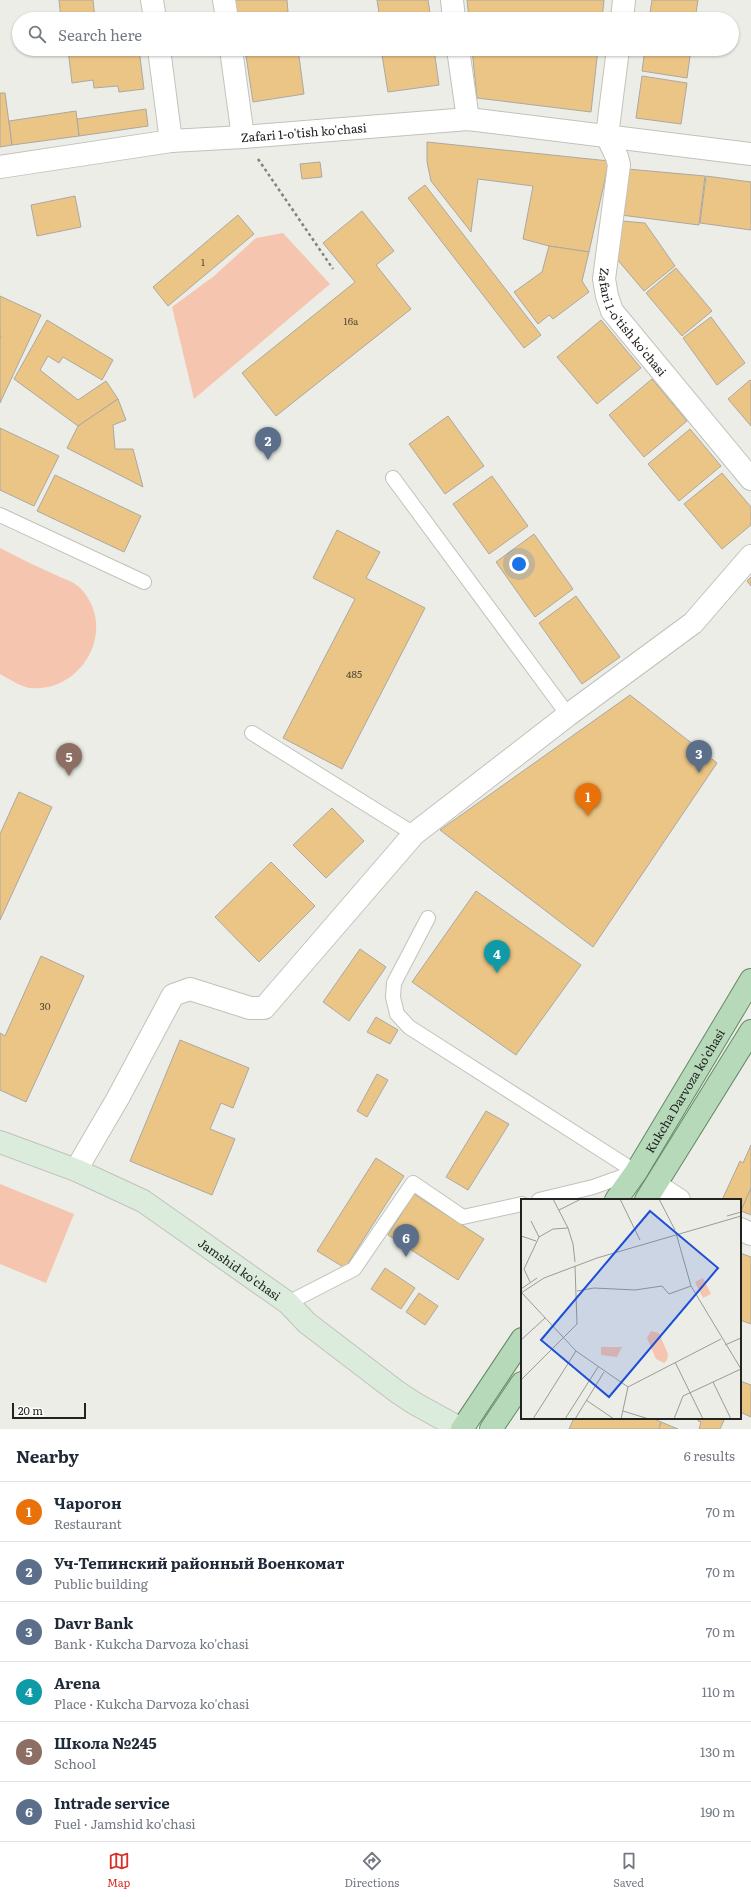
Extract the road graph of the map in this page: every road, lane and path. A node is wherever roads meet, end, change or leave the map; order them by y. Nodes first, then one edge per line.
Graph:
1 (152, 0) edge
2 (224, 0) edge
3 (452, 0) edge
4 (624, 0) edge
5 (154, 12) edge
6 (226, 12) edge
7 (453, 12) edge
8 (623, 12) edge
9 (160, 56) edge
10 (232, 56) edge
11 (459, 56) edge
12 (617, 56) edge
13 (468, 119) junction
14 (607, 136) junction
15 (243, 137) junction
16 (171, 141) junction
17 (751, 154) edge
18 (0, 167) edge
19 (334, 269) dead end
20 (393, 478) dead end
21 (751, 478) edge
22 (0, 515) edge
23 (751, 556) edge
24 (144, 582) dead end
25 (568, 714) junction
26 (252, 733) dead end
27 (414, 834) junction
28 (428, 918) dead end
29 (751, 980) edge
30 (751, 1031) edge
31 (0, 1142) edge
32 (76, 1170) junction
33 (636, 1172) junction
34 (651, 1193) edge
35 (543, 1199) edge
36 (617, 1199) edge
37 (675, 1199) edge
38 (521, 1204) edge
39 (741, 1229) edge
40 (751, 1234) edge
41 (288, 1303) junction
42 (521, 1339) edge
43 (521, 1384) edge
44 (461, 1429) edge
45 (491, 1429) edge

1 - 5 street
2 - 6 street
3 - 7 street
4 - 8 street
9 - 16 street
10 - 15 street
11 - 13 street
12 - 14 street
13 - 14 street, Zafari 1-o'tish ko'chasi
13 - 15 street, Zafari 1-o'tish ko'chasi
14 - 17 street, Zafari 1-o'tish ko'chasi
14 - 21 street, Zafari 1-o'tish ko'chasi
15 - 16 street, Zafari 1-o'tish ko'chasi
15 - 19 path
16 - 18 street, Zafari 1-o'tish ko'chasi
20 - 25 lane
22 - 24 lane
23 - 25 street
25 - 27 street
26 - 27 lane
27 - 32 street
28 - 33 lane
29 - 33 main road, Kukcha Darvoza ko'chasi
30 - 34 main road
31 - 32 street, Jamshid ko'chasi
32 - 41 street, Jamshid ko'chasi
33 - 34 main road
33 - 35 lane
33 - 36 main road, Kukcha Darvoza ko'chasi
34 - 37 street
38 - 41 lane
39 - 40 street
41 - 44 street, Jamshid ko'chasi
42 - 44 main road
43 - 45 main road

